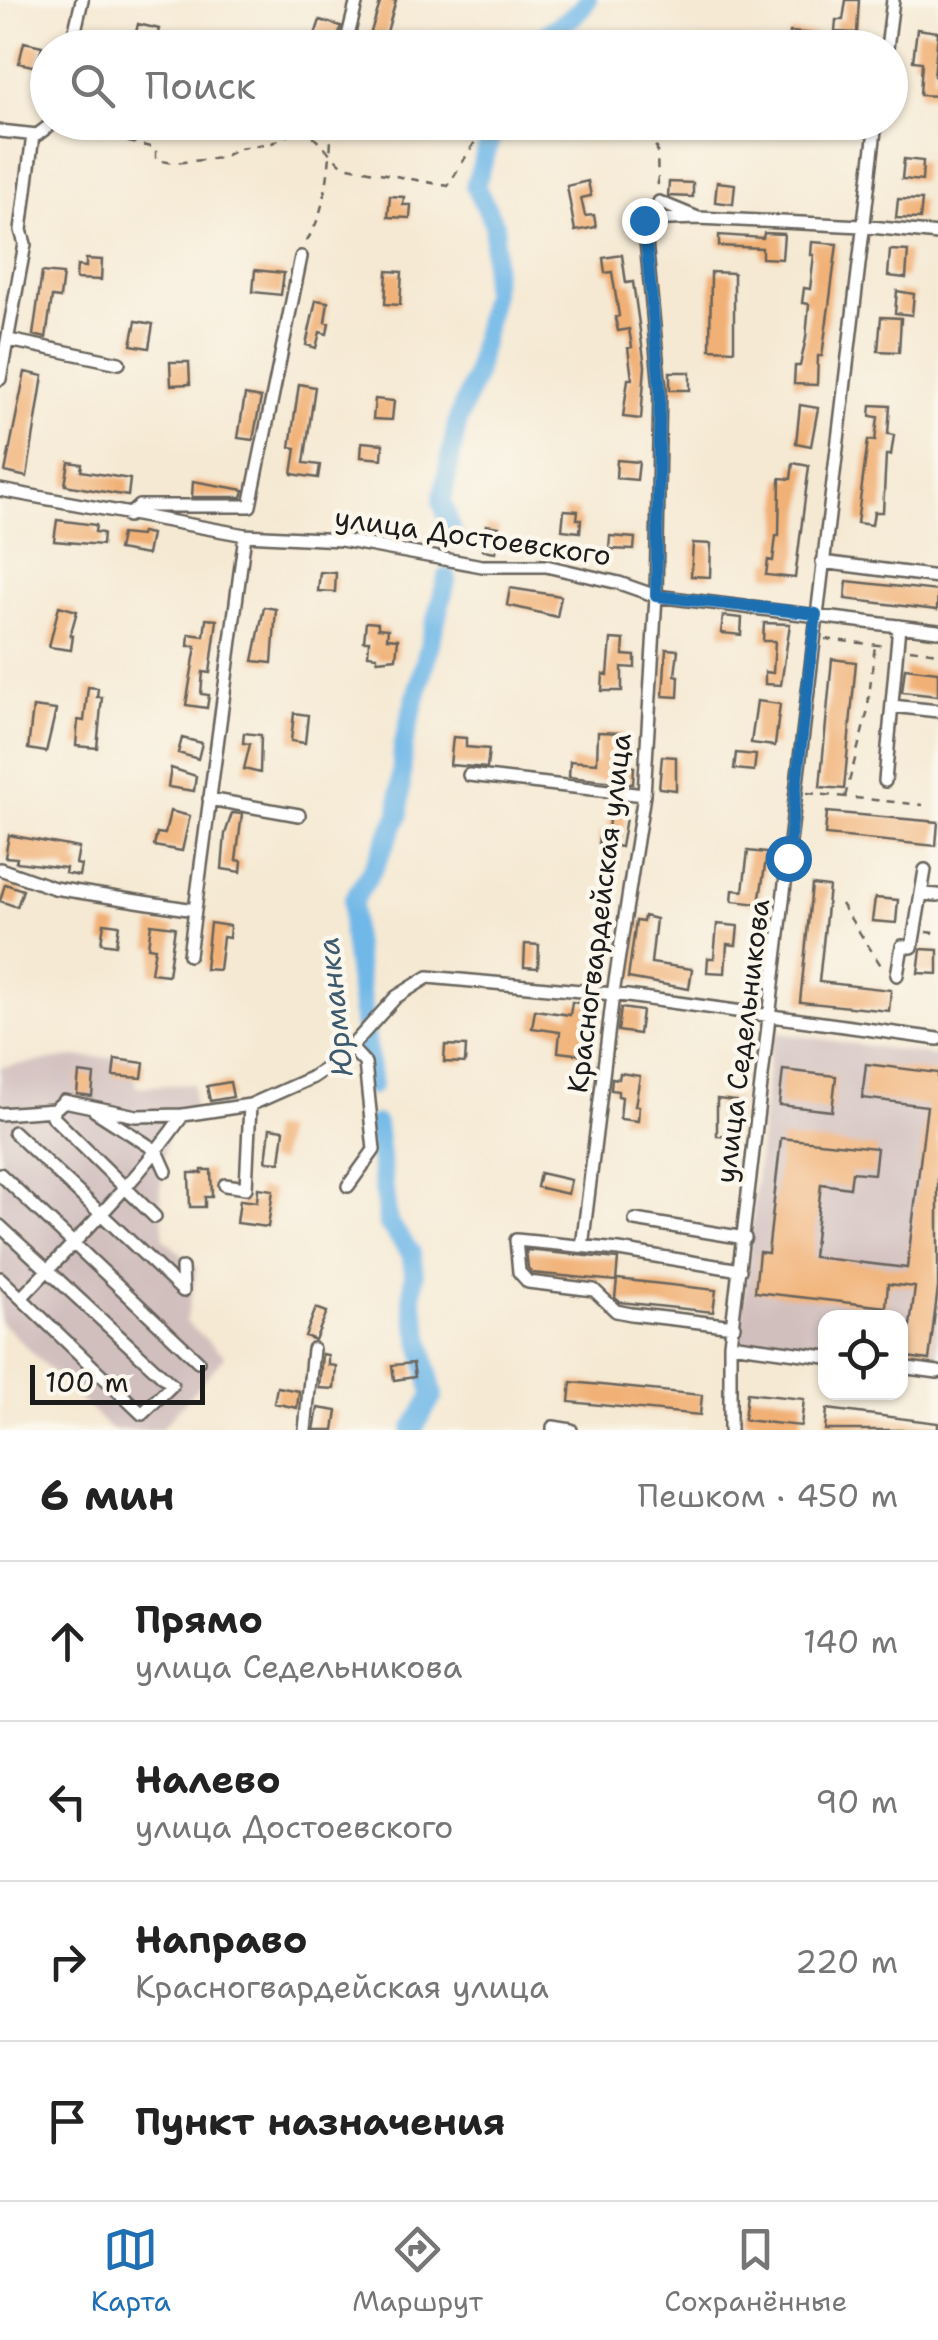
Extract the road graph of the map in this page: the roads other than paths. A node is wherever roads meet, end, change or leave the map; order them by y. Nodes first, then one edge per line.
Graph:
1 (82, 0) edge
2 (357, 0) edge
3 (893, 0) edge
4 (76, 30) edge
5 (350, 30) edge
6 (889, 30) edge
7 (0, 131) edge
8 (30, 134) edge
9 (34, 140) edge
10 (874, 140) edge
11 (658, 202) road end
12 (698, 218) junction
13 (862, 226) junction
14 (938, 234) edge
15 (301, 257) dead end
16 (5, 322) edge
17 (9, 340) junction
18 (119, 362) dead end
19 (0, 379) edge
20 (0, 490) edge
21 (128, 516) junction
22 (245, 535) junction
23 (822, 562) junction
24 (938, 578) edge
25 (656, 596) junction
26 (816, 614) junction
27 (899, 626) junction
28 (938, 631) edge
29 (892, 706) junction
30 (938, 711) edge
31 (468, 776) dead end
32 (884, 781) dead end
33 (644, 796) junction
34 (209, 800) junction
35 (299, 815) dead end
36 (0, 869) edge
37 (925, 870) dead end
38 (921, 894) junction
39 (938, 895) edge
40 (194, 910) junction
41 (189, 955) dead end
42 (892, 974) road end
43 (613, 994) junction
44 (770, 1013) junction
45 (938, 1039) edge
46 (353, 1046) junction
47 (83, 1102) junction
48 (250, 1105) junction
49 (54, 1110) junction
50 (0, 1114) edge
51 (183, 1115) junction
52 (14, 1132) dead end
53 (157, 1152) junction
54 (166, 1171) dead end
55 (0, 1174) edge
56 (225, 1185) dead end
57 (125, 1186) junction
58 (348, 1186) dead end
59 (100, 1214) junction
60 (155, 1217) dead end
61 (635, 1220) dead end
62 (0, 1226) edge
63 (745, 1238) junction
64 (72, 1243) junction
65 (582, 1246) junction
66 (182, 1268) dead end
67 (47, 1270) junction
68 (740, 1270) junction
69 (0, 1278) edge
70 (21, 1298) junction
71 (734, 1326) junction
72 (730, 1344) junction
73 (314, 1349) dead end
74 (818, 1356) edge
75 (198, 1361) dead end
76 (908, 1368) edge
77 (938, 1372) edge
78 (553, 1429) edge
79 (306, 1430) edge
80 (571, 1430) edge
81 (730, 1430) edge

1 - 4 street
2 - 5 street
3 - 6 street
7 - 8 street
9 - 16 street
10 - 13 street, улица Седельникова
11 - 12 street
12 - 13 street
12 - 25 street, Красногвардейская улица
13 - 14 street
13 - 23 street, улица Седельникова
15 - 21 street
16 - 17 street
17 - 18 street
17 - 19 street
20 - 21 street, улица Достоевского
21 - 22 street, улица Достоевского
22 - 25 street, улица Достоевского
22 - 34 street
23 - 24 street
23 - 26 street, улица Седельникова
25 - 26 street, улица Достоевского
25 - 33 street, Красногвардейская улица
26 - 27 street, улица Достоевского
26 - 44 street, улица Седельникова
27 - 28 street, улица Достоевского
27 - 29 street
29 - 30 street
29 - 32 street
31 - 33 street
33 - 43 street, Красногвардейская улица
34 - 35 street
34 - 40 street
36 - 40 street
37 - 38 street
38 - 39 street
38 - 42 street
40 - 41 street
43 - 44 street
43 - 46 street
43 - 65 street, Красногвардейская улица
44 - 45 street
44 - 63 street, улица Седельникова
46 - 48 street
46 - 58 street
47 - 49 street
47 - 51 street
47 - 53 street
48 - 51 street
48 - 56 street
49 - 50 street
49 - 57 street
51 - 53 street
52 - 59 street
53 - 54 street
53 - 57 street
55 - 64 street
57 - 59 street
57 - 60 street
59 - 64 street
59 - 66 street
61 - 63 street
62 - 67 street
63 - 68 street, улица Седельникова
64 - 67 street
64 - 75 street
65 - 68 street
65 - 71 street
67 - 70 street
67 - 70 street
68 - 71 street, улица Седельникова
69 - 70 street
71 - 72 street, улица Седельникова
72 - 74 street
72 - 81 street, улица Седельникова
73 - 79 street
76 - 77 street
78 - 80 street

